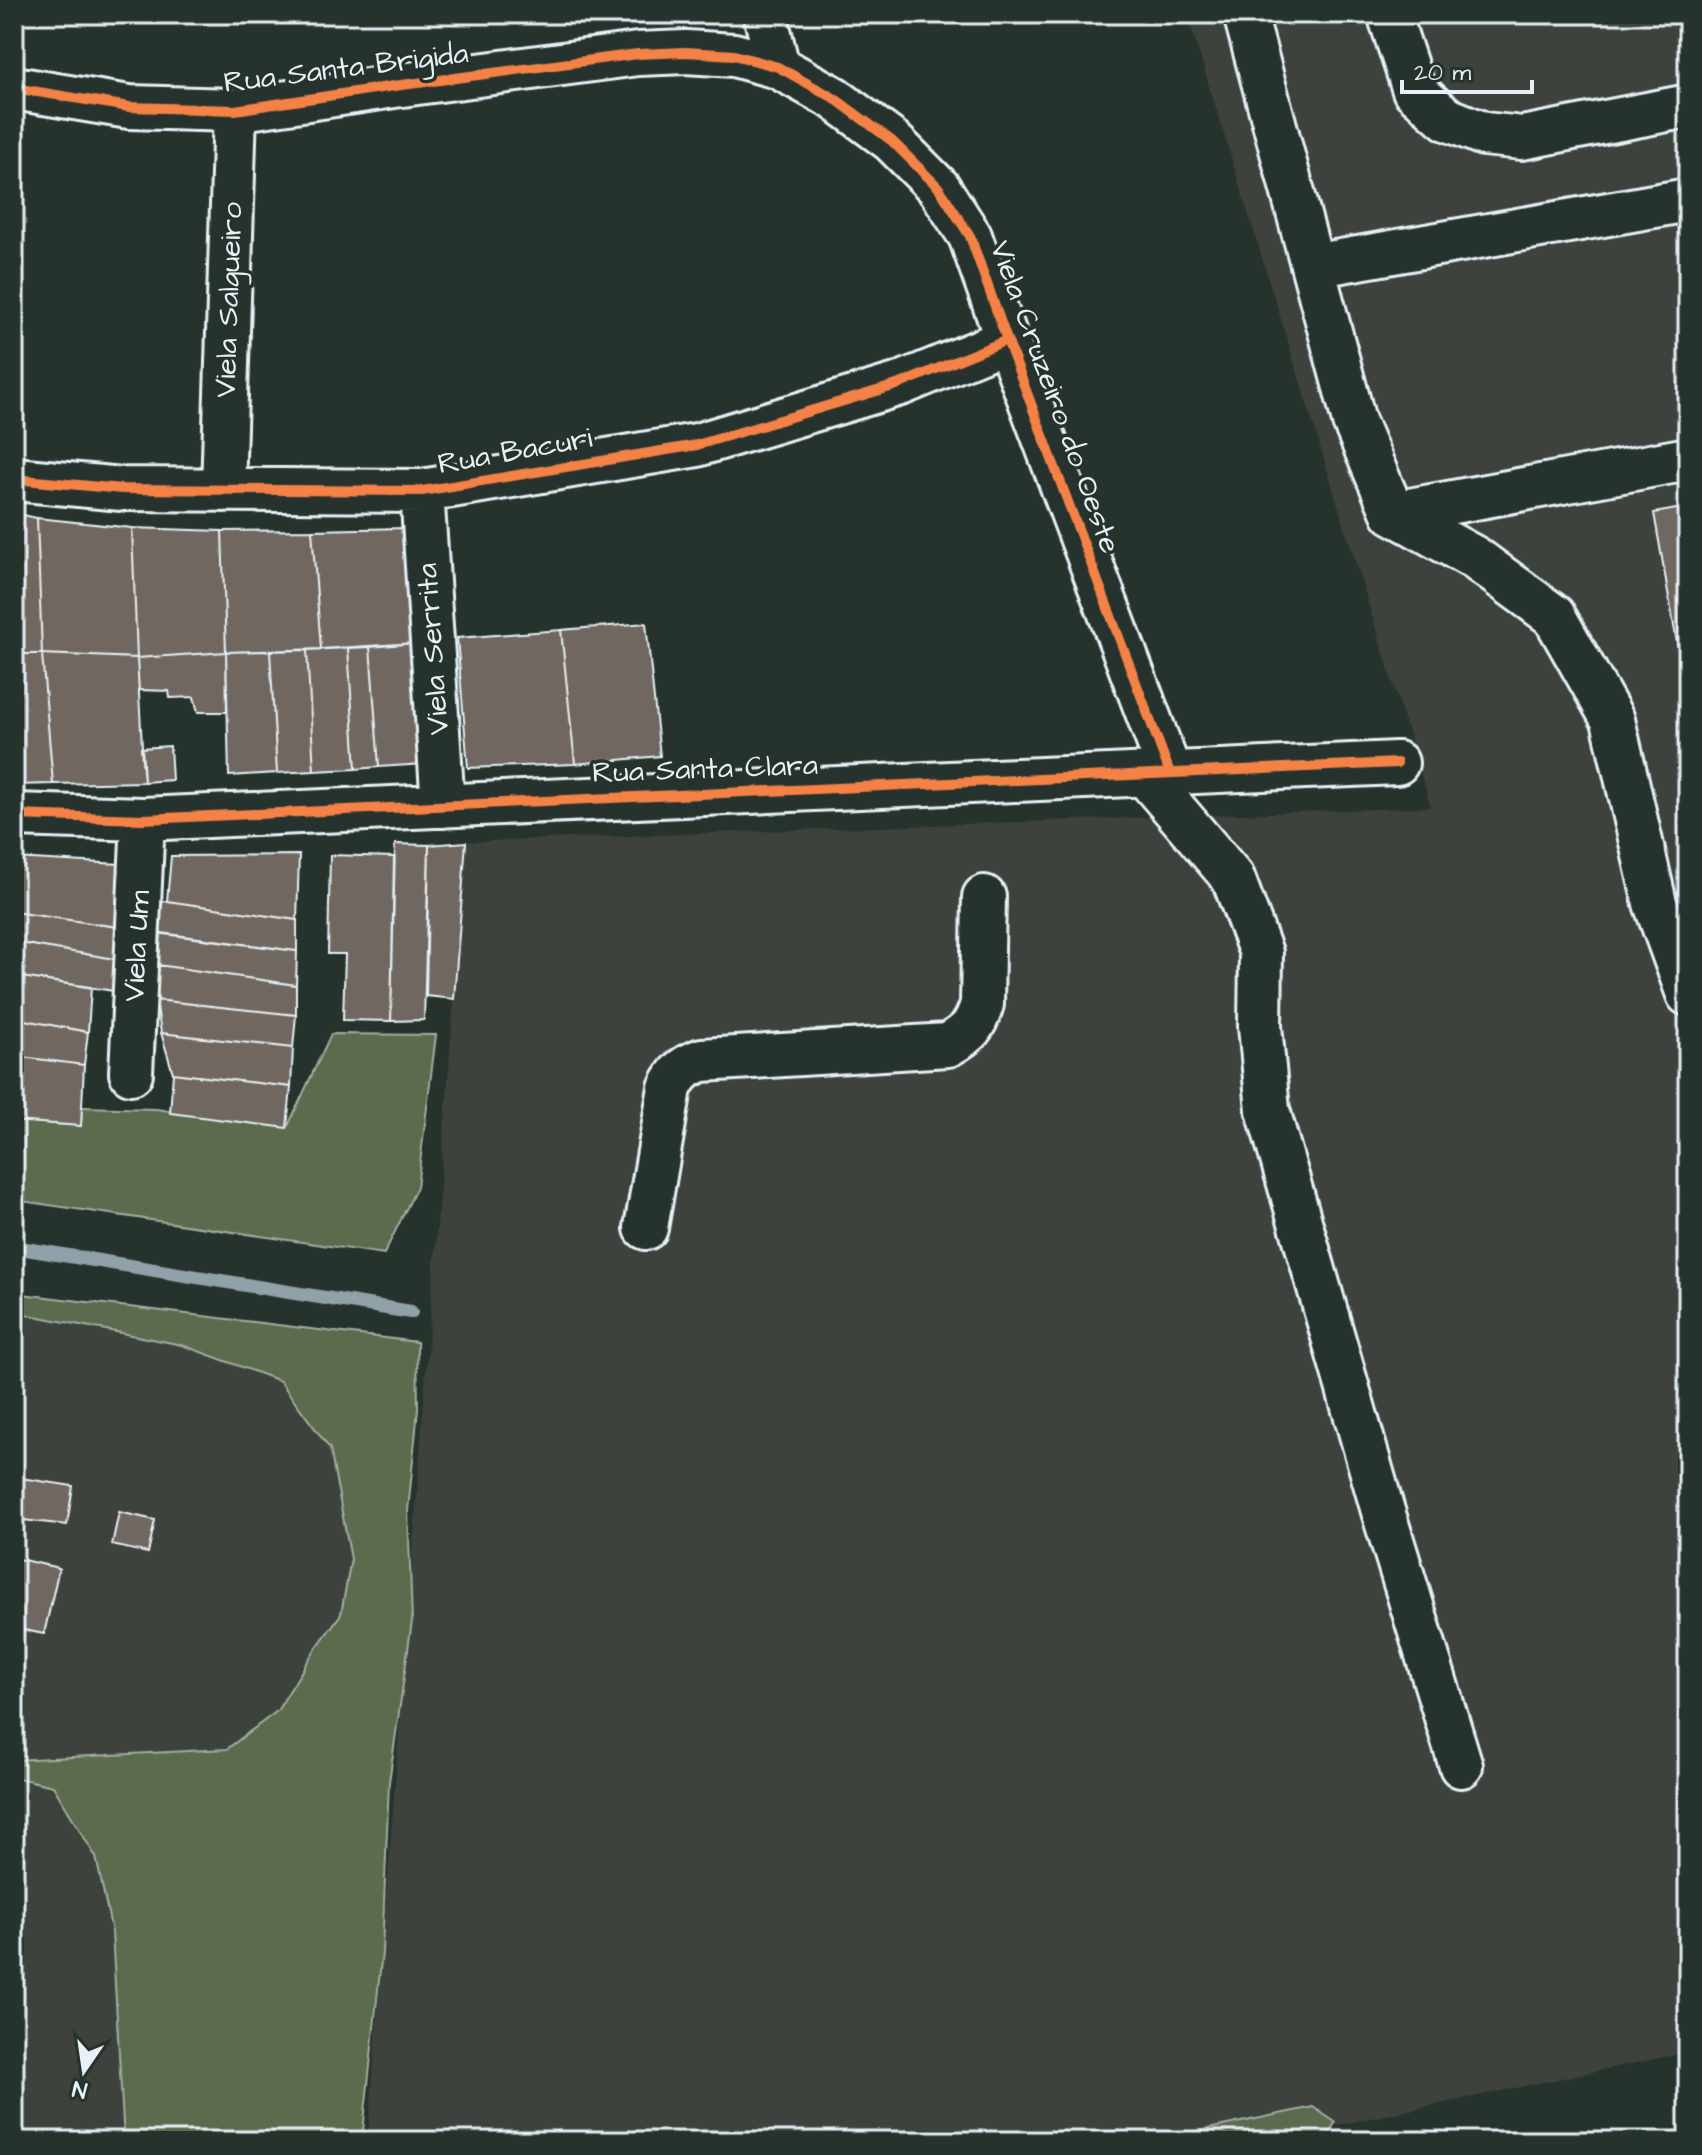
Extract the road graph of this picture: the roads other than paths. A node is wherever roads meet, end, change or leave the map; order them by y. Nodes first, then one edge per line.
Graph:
1 (765, 14) edge
2 (1245, 14) edge
3 (1389, 14) edge
4 (778, 67) junction
5 (14, 88) edge
6 (1688, 106) edge
7 (235, 110) junction
8 (1688, 200) edge
9 (1313, 266) junction
10 (1007, 340) junction
11 (1688, 459) edge
12 (14, 479) edge
13 (223, 490) junction
14 (422, 491) junction
15 (1393, 513) junction
16 (1397, 763) dead end
17 (1158, 774) junction
18 (443, 806) junction
19 (14, 815) edge
20 (143, 819) junction
21 (984, 897) dead end
22 (1688, 994) edge
23 (131, 1073) dead end
24 (646, 1228) dead end
25 (1461, 1766) dead end

1 - 4 street
2 - 9 street
3 - 6 street
4 - 7 street, Rua Santa Brigida
4 - 10 street, Viela Cruzeiro do Oeste
5 - 7 street, Rua Santa Brigida
7 - 13 street, Viela Salgueiro
8 - 9 street
9 - 15 street
10 - 14 street, Rua Bacuri
10 - 17 street, Viela Cruzeiro do Oeste
11 - 15 street
12 - 13 street, Rua Bacuri
13 - 14 street, Rua Bacuri
14 - 18 street, Viela Serrita
15 - 22 street
16 - 17 street, Rua Santa Clara
17 - 18 street, Rua Santa Clara
17 - 25 street, Viela Cruzeiro do Oeste
18 - 20 street, Rua Santa Clara
19 - 20 street, Rua Santa Clara
20 - 23 street, Viela Um
21 - 24 street

